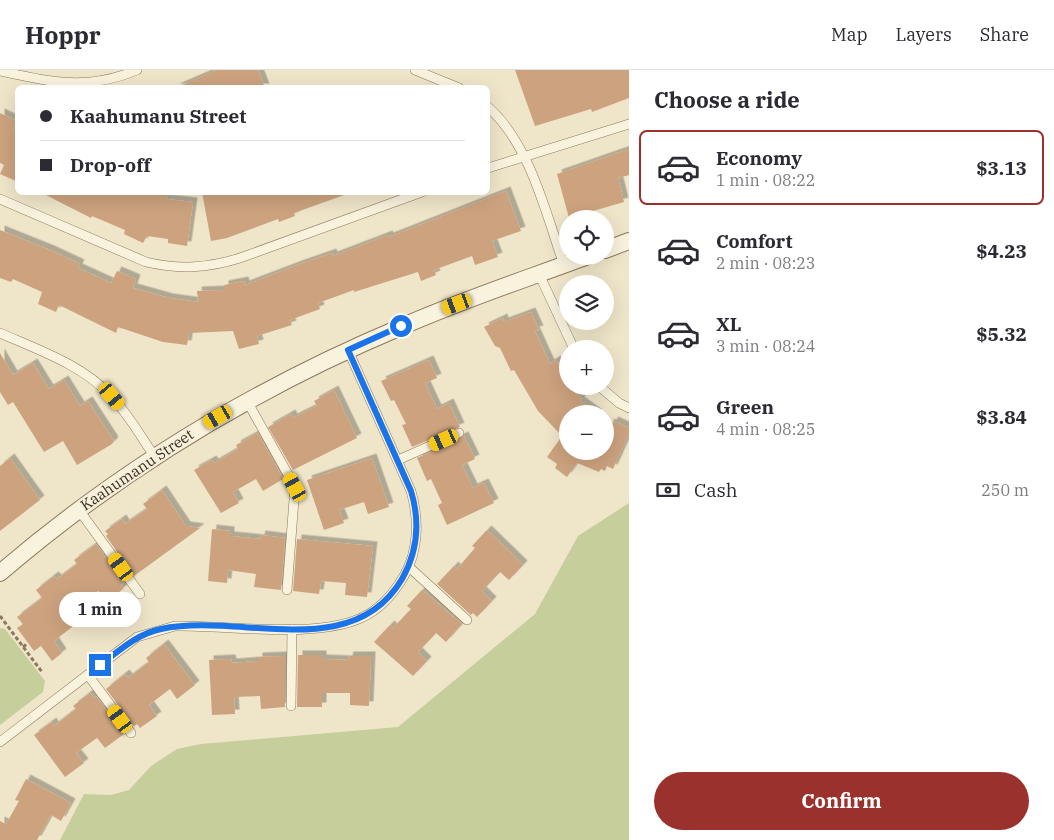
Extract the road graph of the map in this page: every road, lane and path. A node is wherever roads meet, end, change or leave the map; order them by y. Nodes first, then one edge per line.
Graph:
1 (137, 70) edge
2 (415, 70) edge
3 (0, 71) edge
4 (452, 85) edge
5 (490, 109) edge
6 (629, 124) edge
7 (524, 156) junction
8 (490, 167) edge
9 (414, 195) edge
10 (0, 199) edge
11 (629, 241) edge
12 (614, 247) edge
13 (559, 251) edge
14 (564, 265) edge
15 (539, 274) junction
16 (0, 332) edge
17 (570, 340) edge
18 (348, 350) junction
19 (610, 395) edge
20 (247, 401) junction
21 (629, 408) edge
22 (460, 433) dead end
23 (154, 457) junction
24 (398, 460) junction
25 (78, 510) junction
26 (409, 567) junction
27 (0, 572) edge
28 (287, 590) dead end
29 (140, 594) dead end
30 (0, 616) edge
31 (467, 620) dead end
32 (292, 629) junction
33 (28, 643) dead end
34 (24, 647) junction
35 (42, 672) dead end
36 (88, 675) junction
37 (291, 706) dead end
38 (132, 734) dead end
39 (0, 742) edge

1 - 3 lane
2 - 4 lane
5 - 7 lane
6 - 7 lane
7 - 8 lane
7 - 13 lane
9 - 10 lane
11 - 12 street
14 - 15 street, Kaahumanu Street
15 - 17 lane
15 - 18 street, Kaahumanu Street
16 - 23 lane
18 - 20 street, Kaahumanu Street
18 - 24 lane
19 - 21 lane
20 - 23 street, Kaahumanu Street
20 - 28 lane
22 - 24 lane
23 - 25 street, Kaahumanu Street
24 - 26 lane
25 - 27 street, Kaahumanu Street
25 - 29 lane
26 - 31 lane
26 - 32 lane
30 - 34 path
32 - 36 lane
32 - 37 lane
33 - 34 path
34 - 35 path
36 - 38 lane
36 - 39 lane

